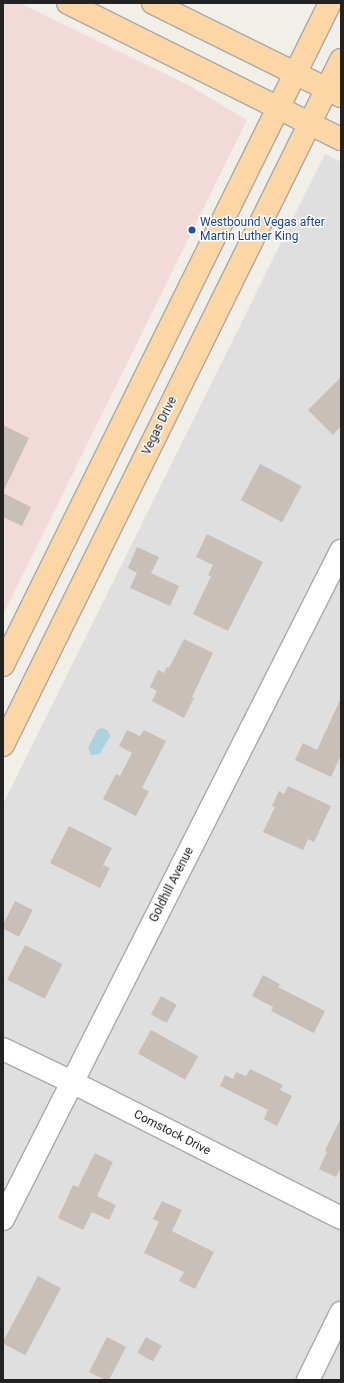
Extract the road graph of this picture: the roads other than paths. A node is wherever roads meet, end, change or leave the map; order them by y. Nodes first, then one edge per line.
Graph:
1 (68, 3) edge
2 (153, 3) edge
3 (330, 3) edge
4 (341, 60) edge
5 (286, 90) junction
6 (324, 104) edge
7 (341, 139) edge
8 (341, 551) edge
9 (3, 665) edge
10 (3, 745) edge
11 (3, 1049) edge
12 (72, 1082) junction
13 (341, 1218) edge
14 (3, 1219) edge
15 (341, 1314) edge
16 (308, 1380) edge

1 - 5 main road
2 - 5 main road
3 - 5 main road
4 - 6 main road, Vegas Drive
5 - 6 main road
5 - 6 main road
5 - 9 main road
6 - 7 main road
6 - 10 main road, Vegas Drive
8 - 12 street, Goldhill Avenue
11 - 12 street, Comstock Drive
12 - 13 street, Comstock Drive
12 - 14 street, Goldhill Avenue
15 - 16 street

